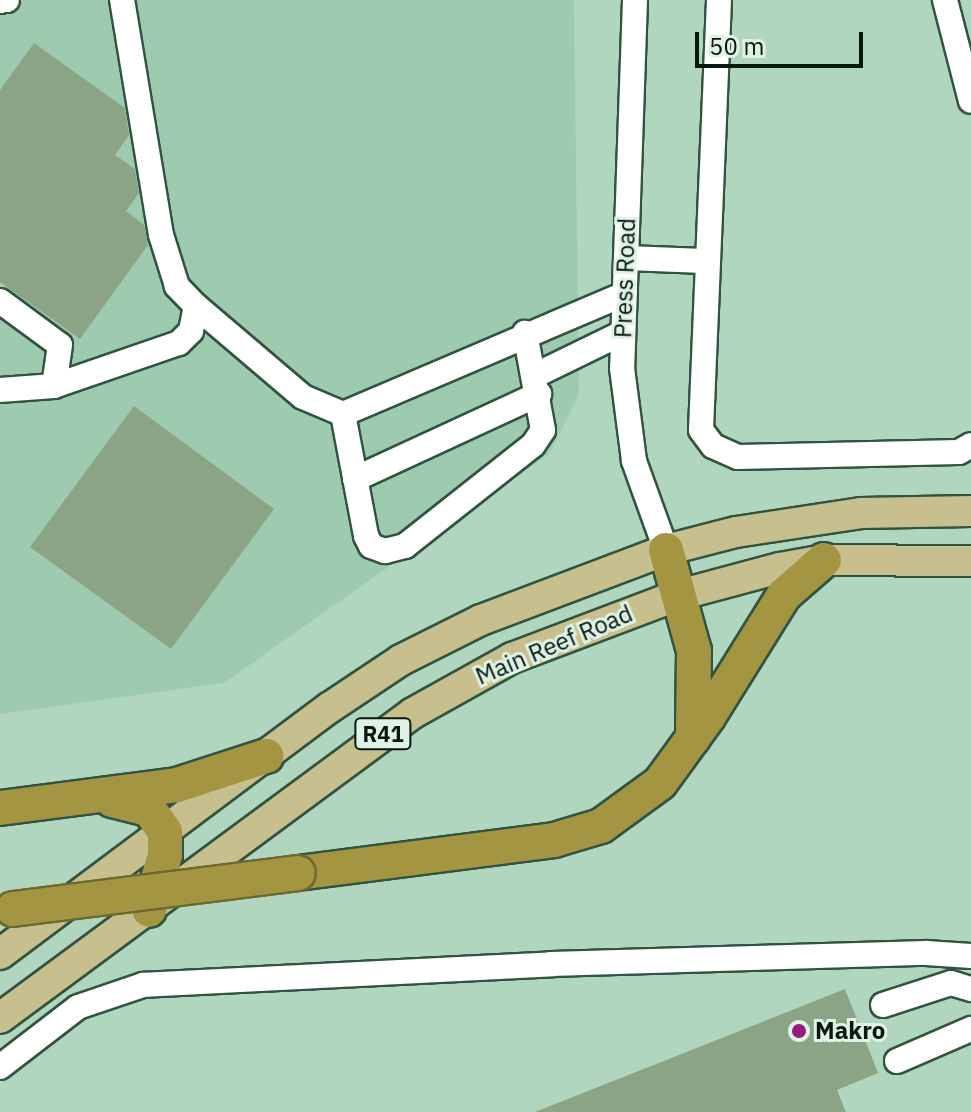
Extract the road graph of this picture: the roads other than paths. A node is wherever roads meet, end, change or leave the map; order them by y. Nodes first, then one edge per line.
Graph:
1 (7, 0) edge
2 (122, 0) edge
3 (635, 0) edge
4 (719, 0) edge
5 (945, 0) edge
6 (0, 1) edge
7 (971, 101) edge
8 (626, 258) junction
9 (705, 261) junction
10 (625, 294) junction
11 (0, 301) edge
12 (196, 306) junction
13 (525, 333) junction
14 (622, 333) junction
15 (536, 385) junction
16 (54, 386) junction
17 (0, 390) edge
18 (343, 414) junction
19 (971, 445) edge
20 (355, 479) junction
21 (971, 511) edge
22 (666, 550) junction
23 (824, 560) junction
24 (971, 561) edge
25 (679, 595) junction
26 (693, 739) junction
27 (266, 756) junction
28 (68, 800) junction
29 (0, 808) edge
30 (165, 832) junction
31 (6, 910) edge
32 (149, 910) junction
33 (0, 954) edge
34 (971, 956) edge
35 (971, 989) edge
36 (883, 1005) dead end
37 (0, 1018) edge
38 (971, 1029) edge
39 (897, 1061) dead end
40 (0, 1067) edge

1 - 6 street
2 - 12 street
3 - 8 street, Press Road
4 - 9 street
5 - 7 street
8 - 9 street
8 - 10 street, Press Road
9 - 19 street
10 - 13 street
10 - 14 street, Press Road
11 - 16 street
12 - 16 street
12 - 18 street
13 - 15 street
13 - 18 street
14 - 15 street
14 - 22 street, Press Road
15 - 20 street
15 - 20 street
16 - 17 street
18 - 20 street
21 - 22 main road, Main Reef Road / R41
22 - 25 highway
22 - 27 main road, Main Reef Road / R41
23 - 24 main road, Main Reef Road / R41
23 - 25 main road, Main Reef Road / R41
23 - 26 highway
25 - 26 highway
25 - 32 main road, Main Reef Road / R41
26 - 31 highway, bridge
27 - 28 highway
27 - 30 main road, Main Reef Road / R41
28 - 29 highway
28 - 30 highway
30 - 32 highway
30 - 33 main road, Main Reef Road / R41
32 - 37 main road, Main Reef Road / R41
34 - 40 street
35 - 36 street
38 - 39 street

